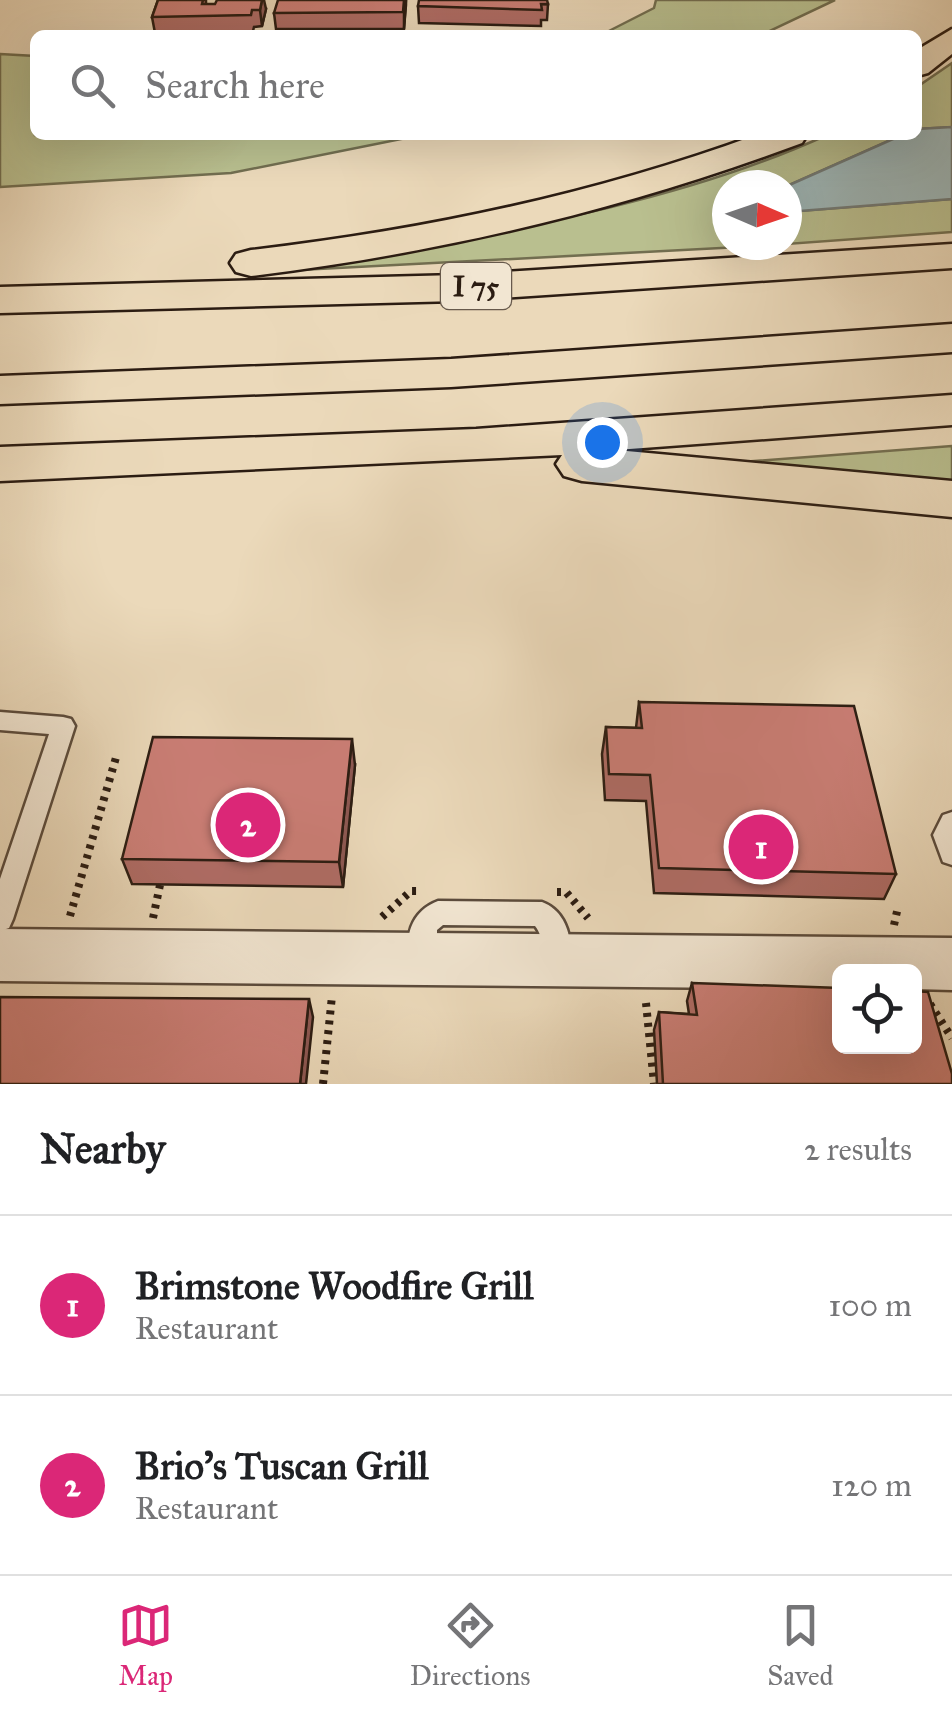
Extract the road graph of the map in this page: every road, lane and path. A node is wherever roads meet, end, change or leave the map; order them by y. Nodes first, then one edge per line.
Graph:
1 (952, 38) edge
2 (922, 62) edge
3 (775, 140) edge
4 (952, 256) edge
5 (0, 296) edge
6 (952, 310) edge
7 (952, 338) edge
8 (0, 362) edge
9 (0, 390) edge
10 (952, 410) edge
11 (476, 445) junction
12 (0, 464) edge
13 (952, 499) edge
14 (0, 721) edge
15 (117, 754) dead end
16 (952, 823) edge
17 (952, 854) edge
18 (160, 885) edge
19 (0, 919) edge
20 (82, 924) dead end
21 (134, 924) dead end
22 (152, 924) junction
23 (170, 924) dead end
24 (0, 955) edge
25 (334, 984) dead end
26 (942, 984) edge
27 (644, 987) dead end
28 (952, 1038) edge
29 (323, 1084) edge
30 (654, 1084) edge

1 - 2 highway
3 - 5 highway
4 - 5 highway, I 75
6 - 8 highway
7 - 9 highway
10 - 11 highway
11 - 12 highway
11 - 13 highway
14 - 19 lane
15 - 20 path
16 - 17 lane
18 - 22 path
21 - 22 path
22 - 23 path
24 - 26 street
25 - 29 path
26 - 28 path
27 - 30 path

